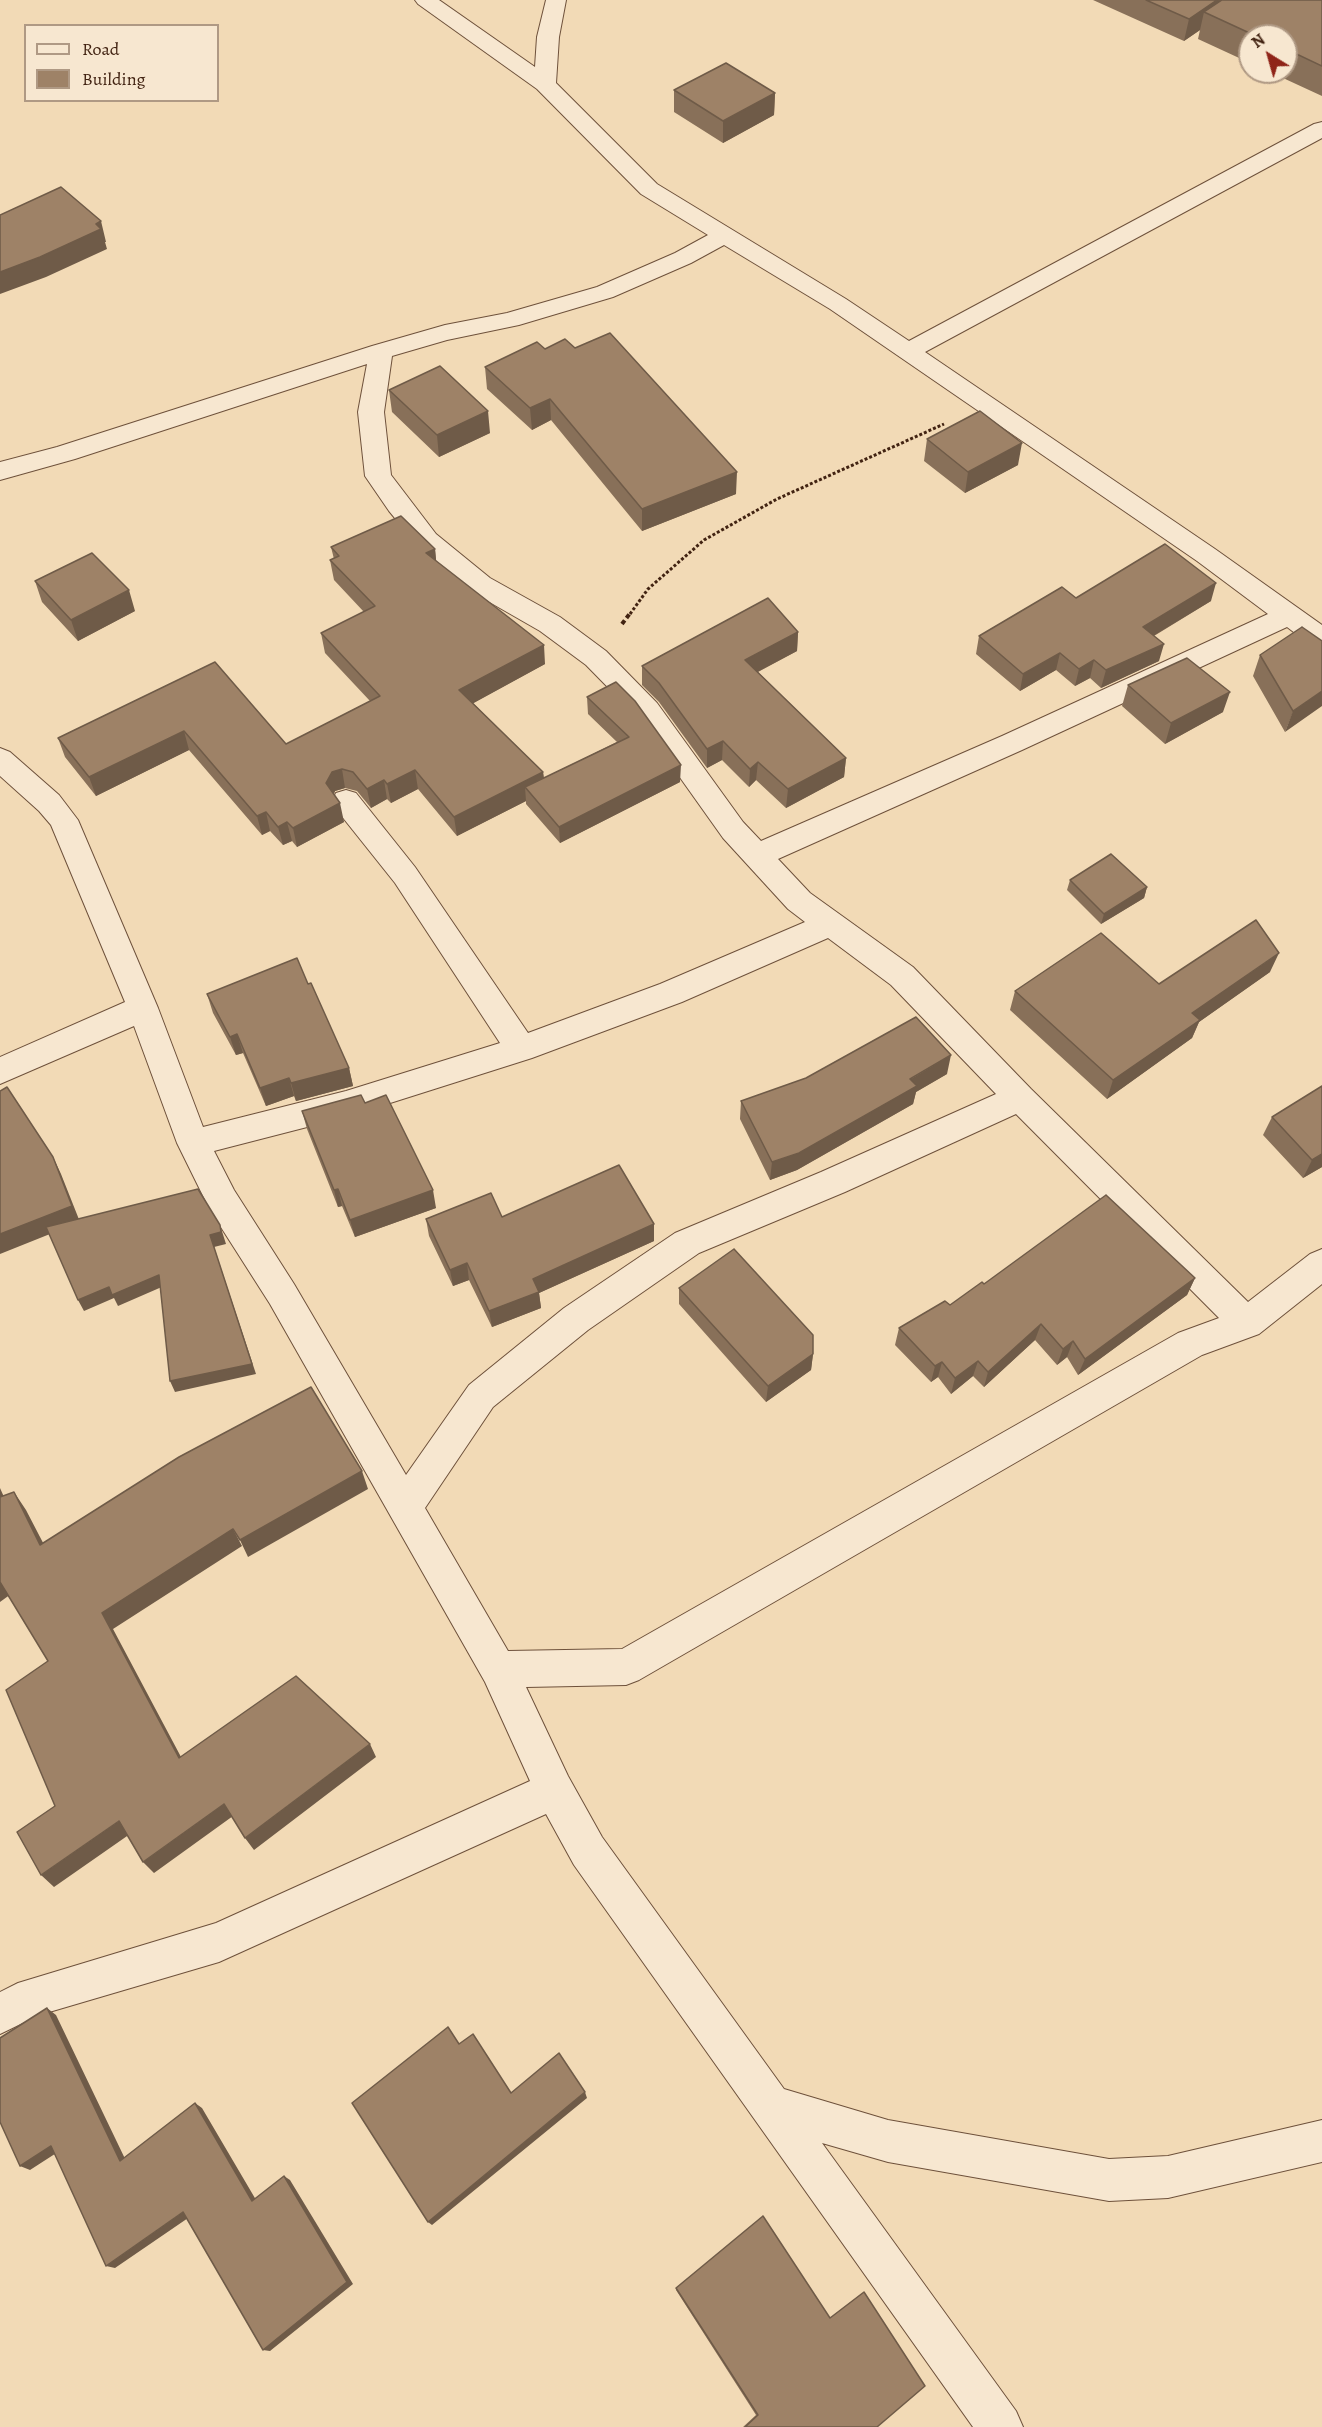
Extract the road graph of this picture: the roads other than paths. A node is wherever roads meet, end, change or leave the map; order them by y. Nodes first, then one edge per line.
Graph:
1 (425, 0) edge
2 (556, 0) edge
3 (545, 84) junction
4 (1322, 129) edge
5 (724, 235) junction
6 (381, 351) junction
7 (907, 352) junction
8 (0, 471) edge
9 (1289, 615) junction
10 (1322, 639) edge
11 (0, 759) edge
12 (346, 801) dead end
13 (758, 855) junction
14 (830, 924) junction
15 (143, 1008) junction
16 (521, 1049) junction
17 (0, 1071) edge
18 (1020, 1098) junction
19 (193, 1143) junction
20 (1322, 1264) edge
21 (1247, 1323) junction
22 (405, 1507) junction
23 (498, 1669) junction
24 (554, 1790) junction
25 (0, 2014) edge
26 (770, 2106) junction
27 (1322, 2141) edge
28 (1000, 2427) edge

1 - 3 street
2 - 3 street
3 - 5 street
4 - 7 street
5 - 6 street
5 - 7 street
6 - 8 street
6 - 13 street
7 - 9 street
9 - 10 street
9 - 13 street
11 - 15 street
12 - 16 street
13 - 14 street
14 - 16 street
14 - 18 street
15 - 17 street
15 - 19 street
16 - 19 street
18 - 21 street
18 - 22 street
19 - 22 street
20 - 21 street
21 - 23 street
22 - 23 street
23 - 24 street
24 - 25 street
24 - 26 street
26 - 27 street
26 - 28 street

